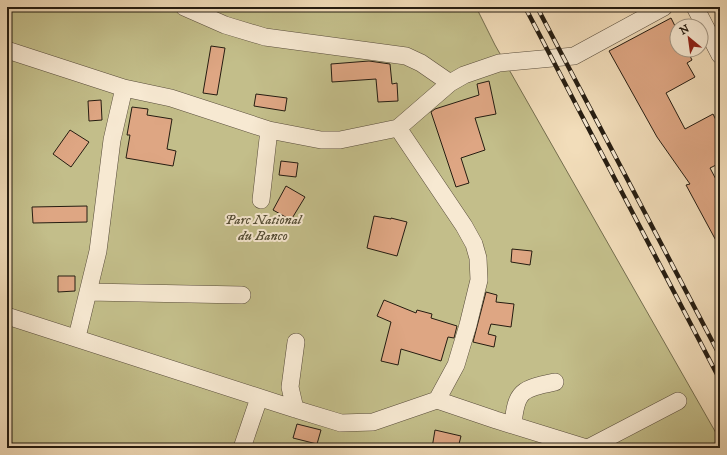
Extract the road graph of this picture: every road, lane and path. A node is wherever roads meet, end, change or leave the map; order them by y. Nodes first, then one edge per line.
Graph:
1 (184, 7) edge
2 (664, 7) edge
3 (695, 7) edge
4 (7, 50) edge
5 (720, 55) edge
6 (450, 83) junction
7 (124, 88) junction
8 (398, 128) junction
9 (269, 130) junction
10 (261, 200) dead end
11 (88, 292) junction
12 (242, 295) dead end
13 (7, 316) edge
14 (77, 337) junction
15 (296, 342) dead end
16 (555, 382) dead end
17 (259, 398) junction
18 (437, 400) junction
19 (678, 401) dead end
20 (295, 410) junction
21 (513, 425) junction
22 (242, 448) edge
23 (588, 448) edge

1 - 6 street
2 - 6 street
3 - 5 street
4 - 7 street
6 - 8 street
7 - 9 street
7 - 11 street
8 - 9 street
8 - 18 street
9 - 10 street
11 - 12 street
11 - 14 street
13 - 14 street
14 - 17 street
15 - 20 street
16 - 21 street
17 - 20 street
17 - 22 street
18 - 20 street
18 - 21 street
19 - 23 street
21 - 23 street

